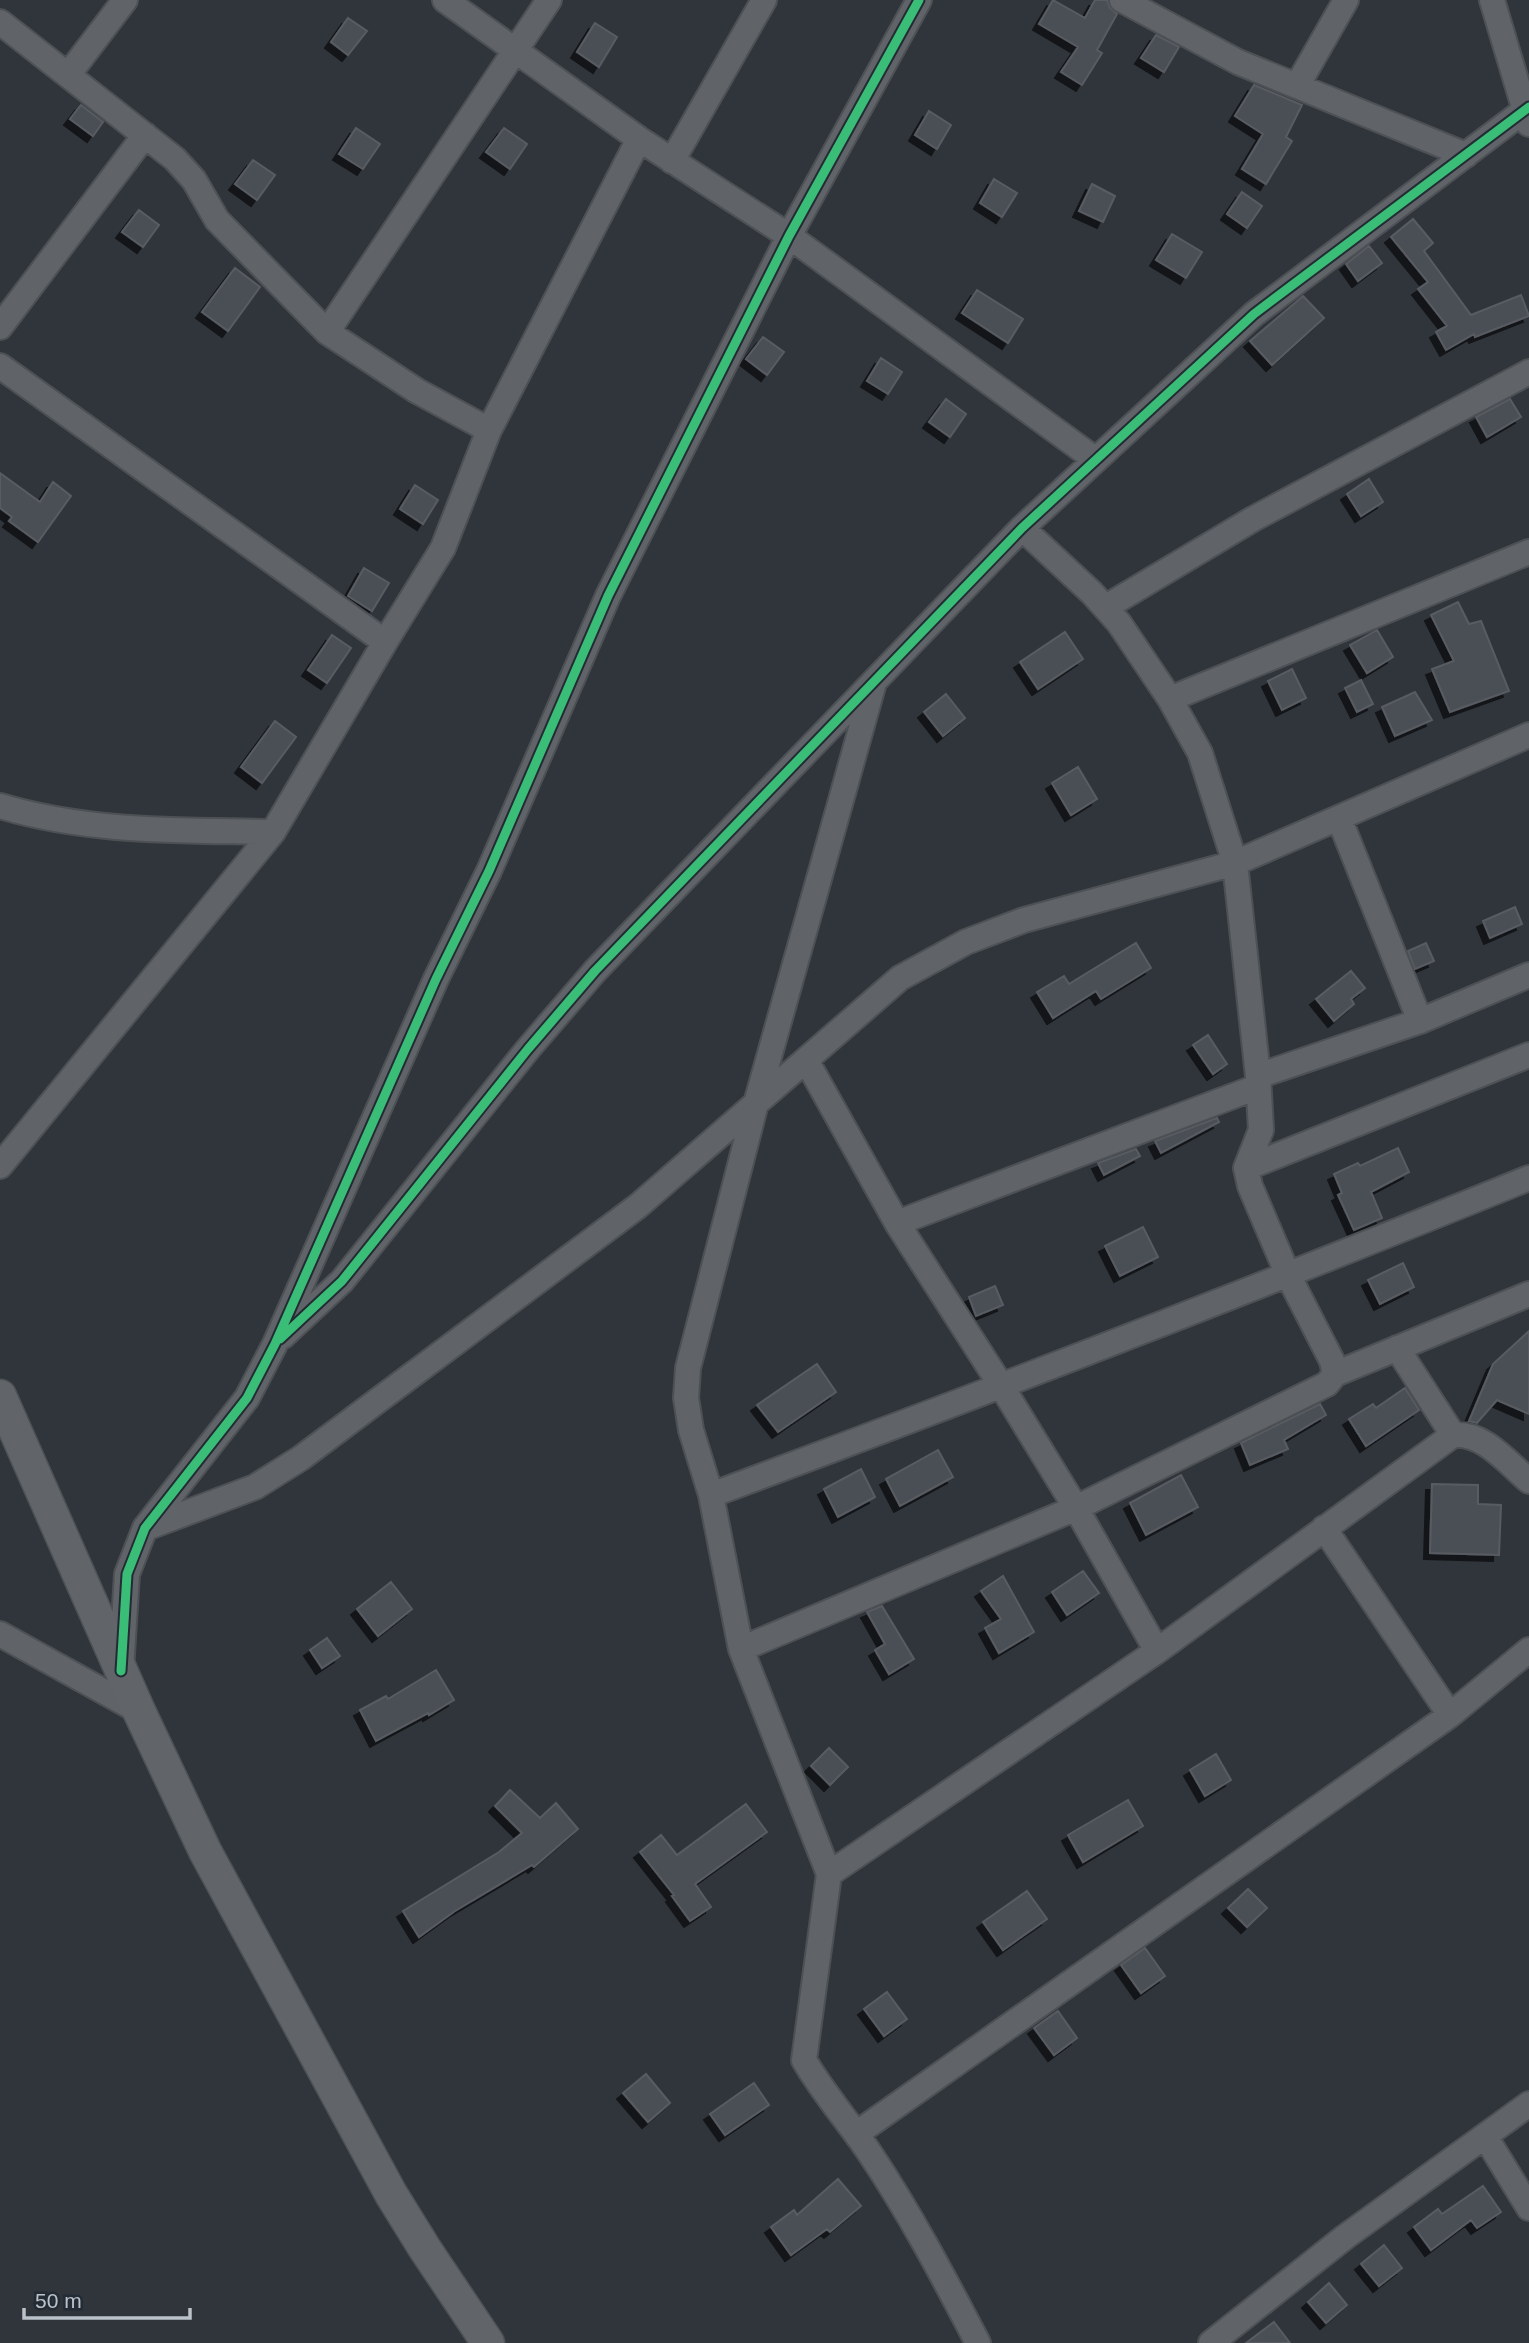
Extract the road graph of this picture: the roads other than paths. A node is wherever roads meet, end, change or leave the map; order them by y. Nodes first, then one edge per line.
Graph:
1 (125, 0) edge
2 (445, 0) edge
3 (549, 0) edge
4 (764, 0) edge
5 (919, 0) edge
6 (1122, 0) edge
7 (1346, 0) edge
8 (1492, 0) edge
9 (1147, 6) edge
10 (0, 22) edge
11 (517, 50) junction
12 (68, 75) junction
13 (1297, 86) junction
14 (1527, 114) edge
15 (145, 135) junction
16 (639, 139) junction
17 (1466, 155) junction
18 (672, 161) junction
19 (789, 236) junction
20 (0, 327) edge
21 (327, 331) junction
22 (0, 366) edge
23 (1529, 372) edge
24 (489, 430) junction
25 (1096, 460) junction
26 (1023, 528) junction
27 (1529, 552) edge
28 (1106, 607) junction
29 (384, 642) junction
30 (875, 681) junction
31 (1170, 699) junction
32 (1529, 735) edge
33 (0, 806) edge
34 (1339, 818) junction
35 (273, 832) junction
36 (1235, 863) junction
37 (1529, 975) edge
38 (1420, 1021) junction
39 (1529, 1055) edge
40 (806, 1060) junction
41 (1258, 1082) junction
42 (755, 1107) junction
43 (0, 1166) edge
44 (1246, 1168) junction
45 (1529, 1178) edge
46 (897, 1223) junction
47 (1289, 1275) junction
48 (1528, 1295) edge
49 (275, 1344) junction
50 (1397, 1348) junction
51 (1335, 1374) junction
52 (1002, 1387) junction
53 (0, 1396) edge
54 (1453, 1435) junction
55 (1529, 1480) edge
56 (710, 1495) junction
57 (1076, 1508) junction
58 (145, 1528) junction
59 (1324, 1528) junction
60 (0, 1634) edge
61 (741, 1650) junction
62 (1529, 1650) edge
63 (1157, 1651) junction
64 (121, 1671) junction
65 (139, 1711) junction
66 (1450, 1715) junction
67 (829, 1874) junction
68 (1529, 2104) edge
69 (856, 2134) junction
70 (1485, 2136) junction
71 (1529, 2208) edge
72 (488, 2343) edge
73 (978, 2343) edge
74 (1211, 2343) edge

1 - 12 street
2 - 11 street
3 - 11 street
4 - 18 street
5 - 19 street
6 - 9 street
7 - 13 street
8 - 14 street
9 - 13 street
10 - 12 street
11 - 16 street
11 - 21 street
12 - 15 street
13 - 17 street
14 - 17 street
15 - 20 street
15 - 21 street
16 - 18 street
16 - 24 street
17 - 25 street
18 - 19 street
19 - 25 street
19 - 49 street
21 - 24 street
22 - 29 street
23 - 28 street
24 - 29 street
25 - 26 street
26 - 28 street
26 - 30 street
27 - 31 street
28 - 31 street
29 - 35 street
30 - 42 street
30 - 49 street
31 - 36 street
32 - 34 street
33 - 35 street
34 - 36 street
34 - 38 street
35 - 43 street
36 - 40 street
36 - 41 street
37 - 38 street
38 - 41 street
39 - 44 street
40 - 42 street
40 - 46 street
41 - 44 street
41 - 46 street
42 - 56 street
42 - 58 street
44 - 47 street
45 - 47 street
46 - 52 street
47 - 51 street
47 - 52 street
48 - 50 street
49 - 58 street
50 - 51 street
50 - 54 street
51 - 57 street
52 - 56 street
52 - 57 street
53 - 64 main road
54 - 55 street
54 - 59 street
56 - 61 street
57 - 61 street
57 - 63 street
58 - 64 street
59 - 63 street
59 - 66 street
60 - 65 street
61 - 67 street
62 - 66 street
63 - 67 street
64 - 65 main road
65 - 72 main road
66 - 69 street
67 - 69 street
68 - 70 street
69 - 73 street
70 - 71 street
70 - 74 street

